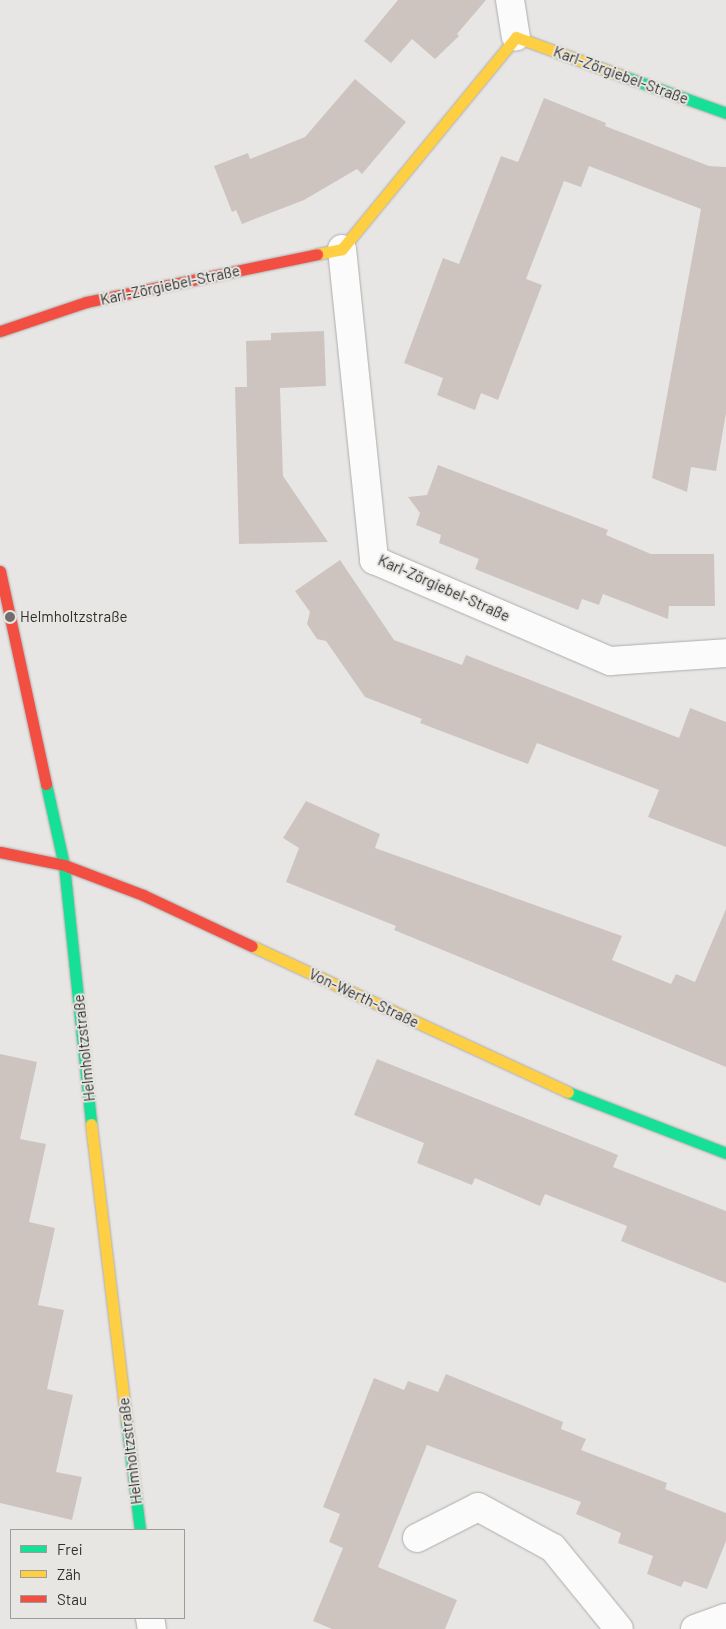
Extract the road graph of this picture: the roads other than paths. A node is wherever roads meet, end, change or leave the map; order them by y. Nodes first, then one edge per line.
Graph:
1 (510, 0) edge
2 (516, 36) junction
3 (726, 113) edge
4 (342, 249) junction
5 (0, 332) edge
6 (0, 571) edge
7 (726, 653) edge
8 (0, 852) edge
9 (64, 865) junction
10 (726, 1153) edge
11 (140, 1529) edge
12 (417, 1538) dead end
13 (726, 1618) edge
14 (620, 1629) edge
15 (694, 1629) edge

1 - 2 street
2 - 3 street, Karl-Zörgiebel-Straße
2 - 4 street
4 - 5 street, Karl-Zörgiebel-Straße
4 - 7 street, Karl-Zörgiebel-Straße
6 - 9 street, Helmholtzstraße
8 - 9 street, Von-Werth-Straße
9 - 10 street, Von-Werth-Straße
9 - 11 street, Helmholtzstraße
12 - 14 street
13 - 15 street

